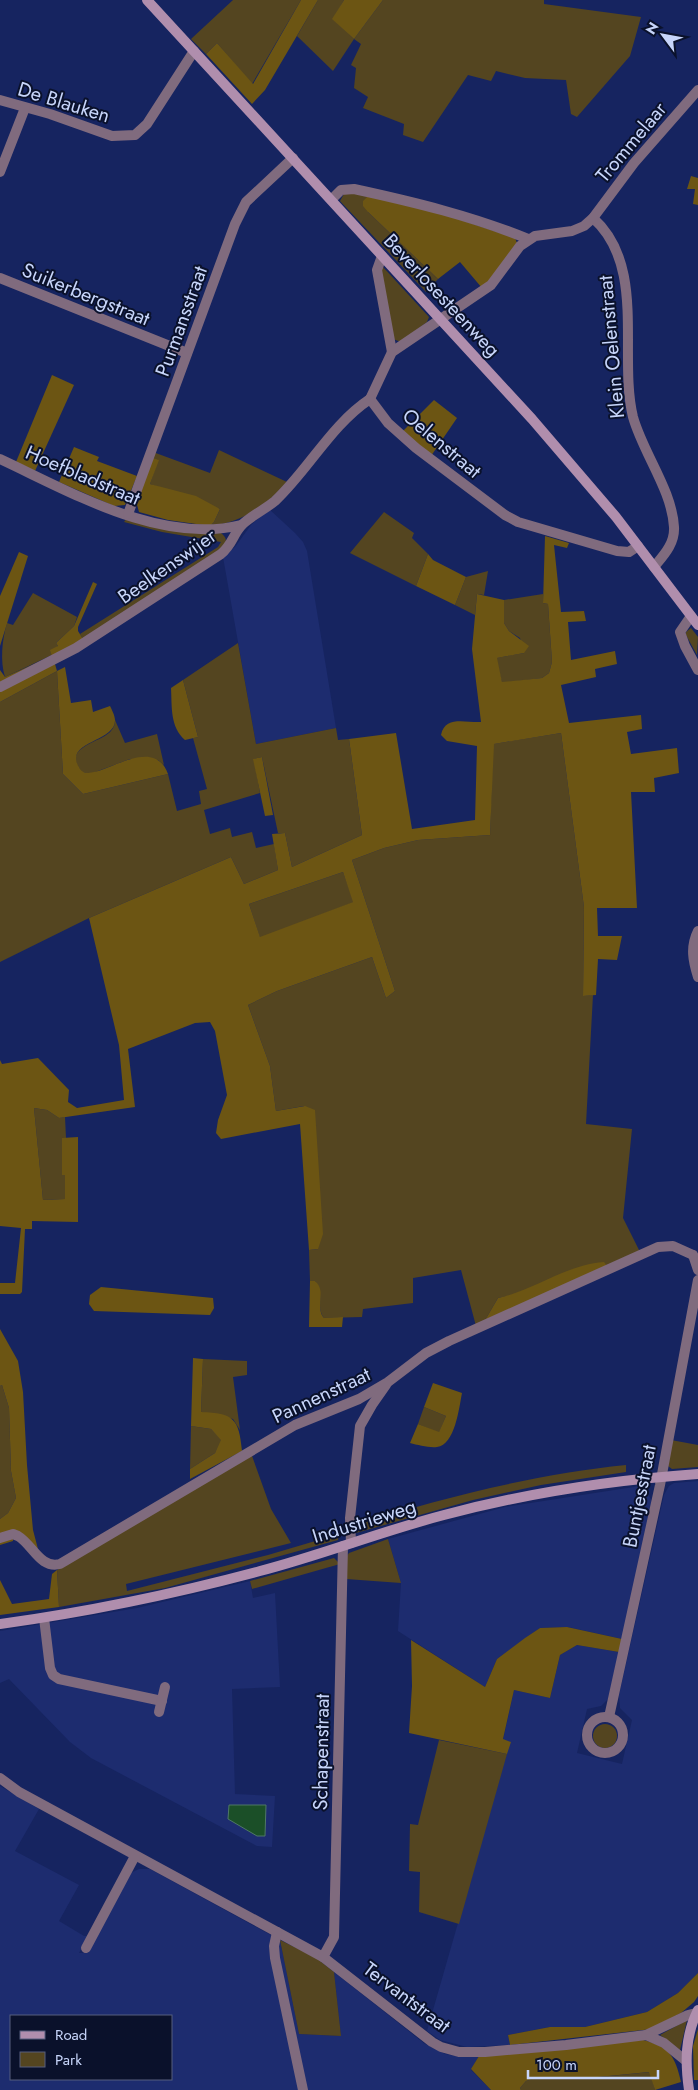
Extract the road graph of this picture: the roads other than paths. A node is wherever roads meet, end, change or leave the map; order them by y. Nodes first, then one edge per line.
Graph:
1 (147, 0) edge
2 (194, 50) junction
3 (698, 90) edge
4 (0, 100) edge
5 (25, 108) junction
6 (293, 158) junction
7 (0, 172) edge
8 (332, 199) junction
9 (593, 218) junction
10 (528, 239) junction
11 (382, 256) junction
12 (0, 278) edge
13 (440, 318) junction
14 (392, 352) junction
15 (187, 353) junction
16 (370, 399) junction
17 (0, 459) edge
18 (128, 514) junction
19 (241, 525) junction
20 (638, 546) junction
21 (654, 567) junction
22 (691, 616) junction
23 (698, 626) edge
24 (698, 670) edge
25 (0, 688) edge
26 (698, 931) edge
27 (698, 977) edge
28 (695, 1254) edge
29 (698, 1270) edge
30 (698, 1280) edge
31 (388, 1382) junction
32 (698, 1474) edge
33 (661, 1477) junction
34 (0, 1538) edge
35 (347, 1545) junction
36 (44, 1618) junction
37 (0, 1624) edge
38 (165, 1687) dead end
39 (162, 1700) junction
40 (159, 1712) dead end
41 (609, 1717) dead end
42 (0, 1778) edge
43 (135, 1856) junction
44 (277, 1932) junction
45 (86, 1948) dead end
46 (323, 1957) junction
47 (697, 2011) edge
48 (646, 2035) junction
49 (686, 2061) junction
50 (688, 2085) edge
51 (303, 2090) edge

1 - 2 street, Beverlosesteenweg
2 - 5 street, De Blauken
2 - 6 street, Beverlosesteenweg
3 - 9 street, Trommelaar
4 - 5 street, De Blauken
5 - 7 street
6 - 8 street, Beverlosesteenweg
6 - 15 street, Purmansstraat
8 - 10 street
8 - 11 street, Beverlosesteenweg
9 - 10 street
9 - 21 street, Klein Oelenstraat
10 - 13 street
11 - 13 street, Beverlosesteenweg
11 - 14 street
12 - 15 street, Suikerbergstraat
13 - 14 street
13 - 20 street, Beverlosesteenweg
14 - 16 street
15 - 18 street, Purmansstraat
16 - 19 street, Beelkenswijer
16 - 20 street, Oelenstraat
17 - 18 street, Hoefbladstraat
18 - 19 street, Hoefbladstraat
19 - 25 street, Beelkenswijer
20 - 21 street, Beverlosesteenweg
21 - 22 street, Beverlosesteenweg
22 - 23 street, Beverlosesteenweg
22 - 24 street
26 - 27 street
28 - 29 street
28 - 31 street, Pannenstraat
30 - 33 street, Buntjesstraat
31 - 34 street, Pannenstraat
31 - 35 street, Schapenstraat
32 - 33 street, Industrieweg
33 - 35 street, Industrieweg
33 - 41 street, Buntjesstraat
35 - 36 street, Industrieweg
35 - 46 street, Schapenstraat
36 - 37 street, Industrieweg
36 - 39 street
38 - 39 street
39 - 40 street
42 - 43 street, Tervantstraat
43 - 44 street, Tervantstraat
43 - 45 street
44 - 46 street, Tervantstraat
44 - 51 street
46 - 48 street, Tervantstraat
47 - 48 street, Tervantstraat
47 - 49 street
48 - 49 street
49 - 50 street

